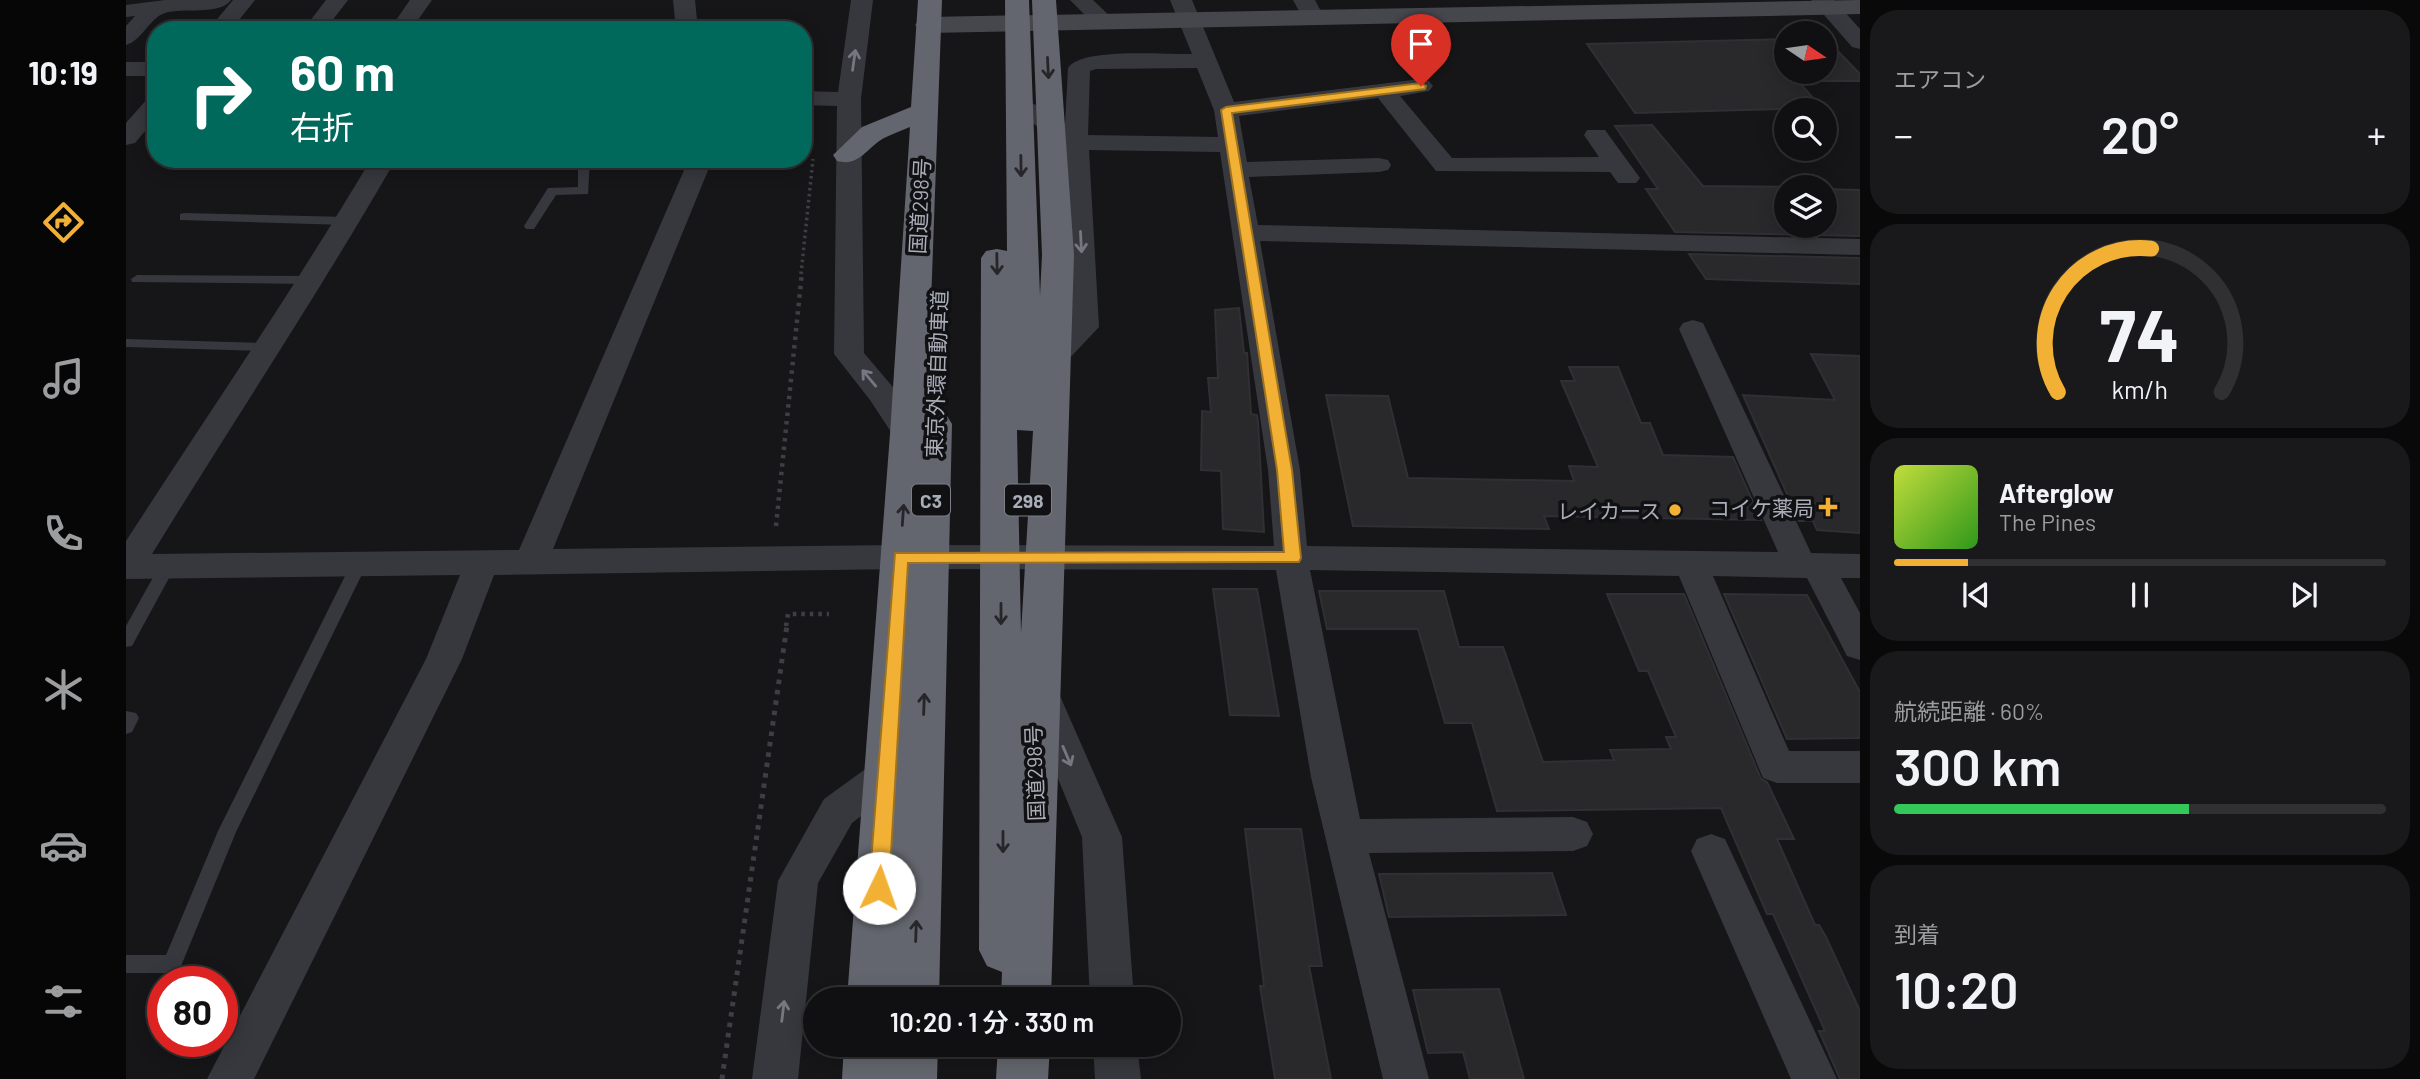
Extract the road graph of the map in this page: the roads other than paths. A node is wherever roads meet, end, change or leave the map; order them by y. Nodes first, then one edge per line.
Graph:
1 (244, 0) edge
2 (337, 0) edge
3 (421, 0) edge
4 (684, 0) edge
5 (862, 0) edge
6 (1081, 0) edge
7 (207, 1) edge
8 (1825, 4) edge
9 (930, 6) edge
10 (1018, 6) edge
11 (1605, 6) edge
12 (1860, 7) edge
13 (156, 8) junction
14 (1308, 9) edge
15 (1185, 10) edge
16 (126, 11) edge
17 (226, 21) edge
18 (321, 21) edge
19 (406, 21) edge
20 (686, 21) edge
21 (1105, 22) junction
22 (126, 38) edge
23 (1860, 42) edge
24 (1207, 61) junction
25 (126, 69) edge
26 (147, 69) edge
27 (1421, 86) dead end
28 (1384, 91) junction
29 (812, 98) edge
30 (849, 99) junction
31 (1020, 106) junction
32 (1226, 110) junction
33 (924, 111) junction
34 (147, 114) edge
35 (1596, 135) dead end
36 (126, 138) edge
37 (1076, 142) junction
38 (847, 155) junction
39 (1235, 158) junction
40 (1379, 165) dead end
41 (379, 168) edge
42 (583, 168) edge
43 (697, 168) edge
44 (184, 217) dead end
45 (347, 221) junction
46 (530, 226) dead end
47 (1247, 233) junction
48 (1860, 247) edge
49 (137, 279) dead end
50 (313, 280) junction
51 (1693, 329) dead end
52 (126, 343) edge
53 (265, 346) junction
54 (1027, 385) junction
55 (908, 434) junction
56 (900, 557) junction
57 (1029, 558) junction
58 (1293, 558) junction
59 (1689, 562) junction
60 (482, 563) junction
61 (359, 564) junction
62 (530, 564) junction
63 (1808, 565) junction
64 (1860, 566) edge
65 (127, 567) edge
66 (167, 567) junction
67 (126, 641) edge
68 (1860, 646) edge
69 (1031, 671) junction
70 (126, 718) edge
71 (126, 727) edge
72 (1860, 767) edge
73 (885, 776) junction
74 (1573, 834) dead end
75 (1345, 836) junction
76 (1711, 851) dead end
77 (126, 964) edge
78 (873, 987) edge
79 (914, 987) edge
80 (1004, 987) edge
81 (1027, 987) edge
82 (1041, 987) edge
83 (1111, 987) edge
84 (869, 1057) edge
85 (912, 1057) edge
86 (1004, 1057) edge
87 (1023, 1057) edge
88 (1042, 1057) edge
89 (1116, 1057) edge
90 (230, 1079) edge
91 (775, 1079) edge
92 (868, 1079) edge
93 (911, 1079) edge
94 (1005, 1079) edge
95 (1022, 1079) edge
96 (1043, 1079) edge
97 (1118, 1079) edge
98 (1406, 1079) edge
99 (1814, 1079) edge

1 - 17 street
2 - 18 street
3 - 19 street
4 - 20 street
30 -> 5 street
6 - 21 street
7 - 13 street
8 - 11 street
8 - 12 street
8 - 23 street
9 - 10 street
9 - 33 highway, 国道298号
79 -> 9 highway, 東京外環自動車道 / C3
10 - 21 street
10 - 31 highway, 国道298号 / 298
10 -> 80 highway
10 -> 81 highway
11 - 14 street
13 - 16 street
13 - 22 street
14 - 15 street
15 - 21 street
15 - 24 street
24 - 32 street
24 - 37 street
25 - 26 street
27 - 28 street
28 - 32 street
28 - 35 street
29 - 30 street
30 - 38 street
31 - 37 street
31 -> 54 highway, 国道298号 / 298
32 - 39 street
33 - 38 highway
33 - 55 highway, 国道298号
34 - 36 street
37 - 39 street
37 -> 54 street
55 -> 38 street
39 - 40 street
39 - 47 street
41 - 45 street
42 - 46 lane
43 - 62 street
44 - 45 lane
45 - 50 street
47 - 48 street
47 - 58 street
49 - 50 lane
50 - 53 street
51 - 63 street
52 - 53 lane
53 - 65 street
54 - 57 highway, 国道298号 / 298
56 -> 55 highway, 国道298号
56 - 57 street
56 - 62 street
56 - 73 highway, 国道298号
57 - 58 street
57 - 69 highway, 国道298号 / 298
58 - 59 street
58 - 75 street
59 - 63 street
59 - 72 street
60 - 61 street
60 - 62 street
60 - 90 street
61 - 66 street
61 - 77 lane
63 - 64 street
63 - 68 street
65 - 66 street
66 - 67 lane
69 - 82 highway, 国道298号 / 298
69 -> 83 street
70 - 71 lane
73 - 78 highway, 国道298号
91 -> 73 street
74 - 75 street
75 - 98 street
76 - 99 street
84 - 92 highway
85 - 93 highway
86 - 94 highway
87 - 95 highway
88 - 96 highway
89 - 97 street

